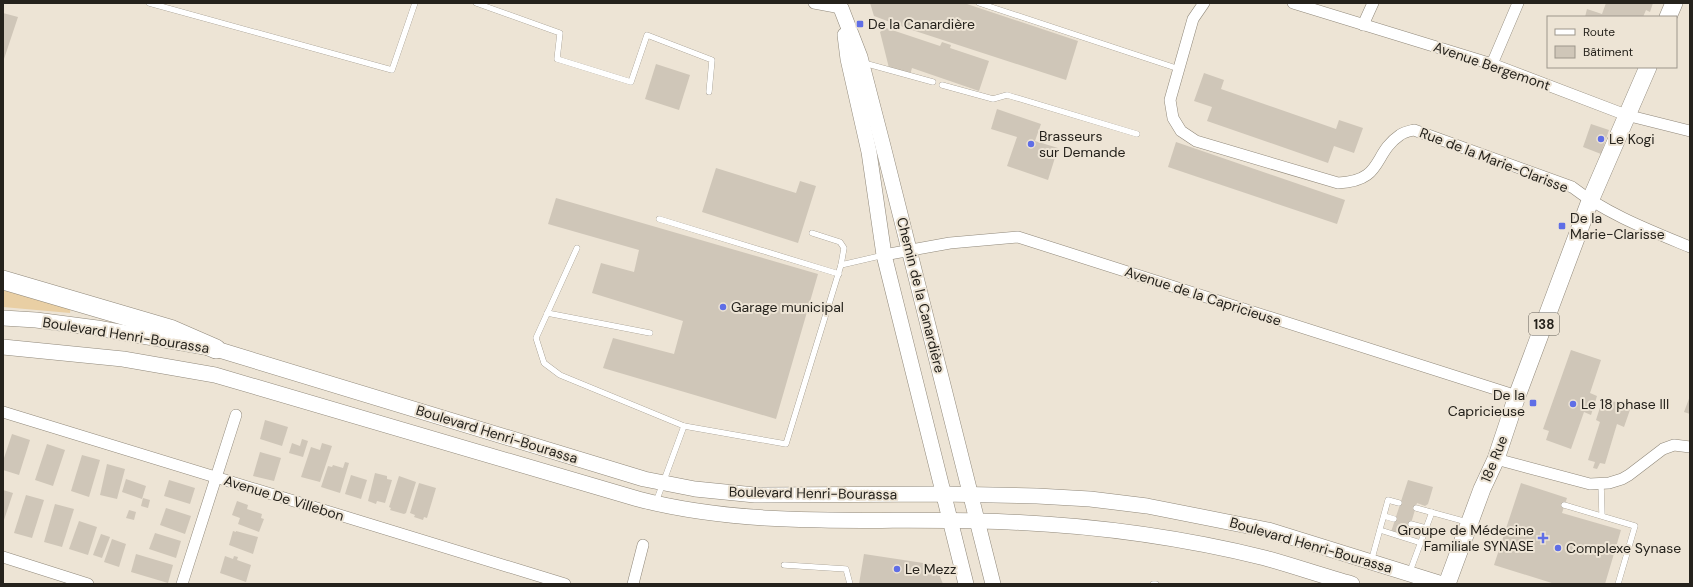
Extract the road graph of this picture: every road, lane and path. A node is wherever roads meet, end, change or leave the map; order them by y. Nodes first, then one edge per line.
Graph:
1 (149, 3) edge
2 (415, 3) edge
3 (476, 3) edge
4 (814, 3) edge
5 (979, 3) edge
6 (1204, 3) edge
7 (1293, 3) edge
8 (1373, 3) edge
9 (1518, 3) edge
10 (1674, 3) edge
11 (841, 6) edge
12 (1668, 16) edge
13 (1363, 25) junction
14 (861, 63) junction
15 (1492, 64) junction
16 (1648, 68) edge
17 (1179, 69) junction
18 (933, 82) dead end
19 (942, 85) dead end
20 (709, 92) dead end
21 (1626, 114) junction
22 (1690, 131) edge
23 (1137, 134) dead end
24 (1590, 201) junction
25 (659, 219) dead end
26 (812, 233) dead end
27 (1690, 247) edge
28 (577, 248) dead end
29 (909, 249) junction
30 (884, 255) junction
31 (841, 265) junction
32 (839, 274) junction
33 (3, 280) edge
34 (547, 313) junction
35 (3, 318) edge
36 (650, 334) dead end
37 (3, 347) edge
38 (216, 349) junction
39 (1517, 396) junction
40 (3, 412) edge
41 (236, 415) dead end
42 (684, 426) junction
43 (1690, 447) edge
44 (1496, 459) junction
45 (217, 478) junction
46 (664, 482) junction
47 (1601, 484) junction
48 (943, 494) junction
49 (970, 495) junction
50 (1399, 503) dead end
51 (656, 504) junction
52 (1564, 505) dead end
53 (1416, 508) dead end
54 (1432, 512) junction
55 (1602, 515) junction
56 (1384, 516) junction
57 (1394, 519) dead end
58 (950, 521) junction
59 (977, 521) junction
60 (1469, 523) junction
61 (1411, 524) dead end
62 (1426, 528) junction
63 (1380, 530) junction
64 (1421, 543) junction
65 (643, 545) dead end
66 (3, 557) edge
67 (1371, 562) junction
68 (784, 565) dead end
69 (1409, 574) junction
70 (88, 584) edge
71 (182, 584) edge
72 (565, 584) edge
73 (632, 584) edge
74 (850, 584) edge
75 (966, 584) edge
76 (993, 584) edge
77 (1352, 584) edge
78 (1442, 584) edge
79 (1447, 584) edge
80 (1618, 584) edge

1 - 2 lane
3 - 20 lane
4 - 11 street
5 - 17 lane
6 - 17 street, Rue de la Marie-Clarisse
7 - 13 street, Avenue Bergemont
8 - 13 street
9 - 15 street
10 - 12 main road
11 - 14 main road, Chemin de la Canardière
11 - 30 main road, Chemin de la Canardière
13 - 15 street, Avenue Bergemont
14 - 18 lane
14 - 29 main road, Chemin de la Canardière
15 - 21 street, Avenue Bergemont
16 - 21 main road, 18e Rue / 138
17 - 24 street, Rue de la Marie-Clarisse
19 - 23 lane
21 - 22 street, Avenue Bergemont
21 - 24 main road, 18e Rue / 138
24 - 27 street, Rue de la Marie-Clarisse
24 - 39 main road, 18e Rue / 138
25 - 32 lane
26 - 31 lane
28 - 34 lane
29 - 30 street, Avenue de la Capricieuse
29 - 39 street, Avenue de la Capricieuse
29 - 49 main road, Chemin de la Canardière
30 - 31 lane
30 - 48 main road, Chemin de la Canardière
31 - 32 lane
32 - 42 lane
33 - 38 highway
34 - 36 lane
34 - 42 lane
35 - 38 main road, Boulevard Henri-Bourassa
37 - 51 main road, Boulevard Henri-Bourassa
38 - 46 main road, Boulevard Henri-Bourassa
39 - 44 main road, 18e Rue / 138
40 - 45 street, Avenue De Villebon
41 - 45 street
42 - 46 lane
43 - 47 street
44 - 47 street
44 - 60 main road, 18e Rue / 138
45 - 71 street
45 - 72 street, Avenue De Villebon
46 - 48 main road, Boulevard Henri-Bourassa
46 - 51 lane
47 - 55 lane
48 - 49 main road, Boulevard Henri-Bourassa
48 - 58 main road, Chemin de la Canardière
49 - 59 main road, Chemin de la Canardière
49 - 67 main road, Boulevard Henri-Bourassa
50 - 56 lane
51 - 58 main road, Boulevard Henri-Bourassa
52 - 55 lane
53 - 54 lane
54 - 60 lane
54 - 62 lane
55 - 80 lane
56 - 57 lane
56 - 63 lane
58 - 59 main road, Boulevard Henri-Bourassa
58 - 75 main road, Chemin de la Canardière
59 - 76 main road, Chemin de la Canardière
59 - 77 main road, Boulevard Henri-Bourassa
60 - 79 main road, 18e Rue / 138
61 - 62 lane
62 - 64 lane
63 - 64 lane
63 - 67 lane
64 - 69 lane
65 - 73 street
66 - 70 street
67 - 69 main road, Boulevard Henri-Bourassa
68 - 74 lane
69 - 78 main road, Boulevard Henri-Bourassa

